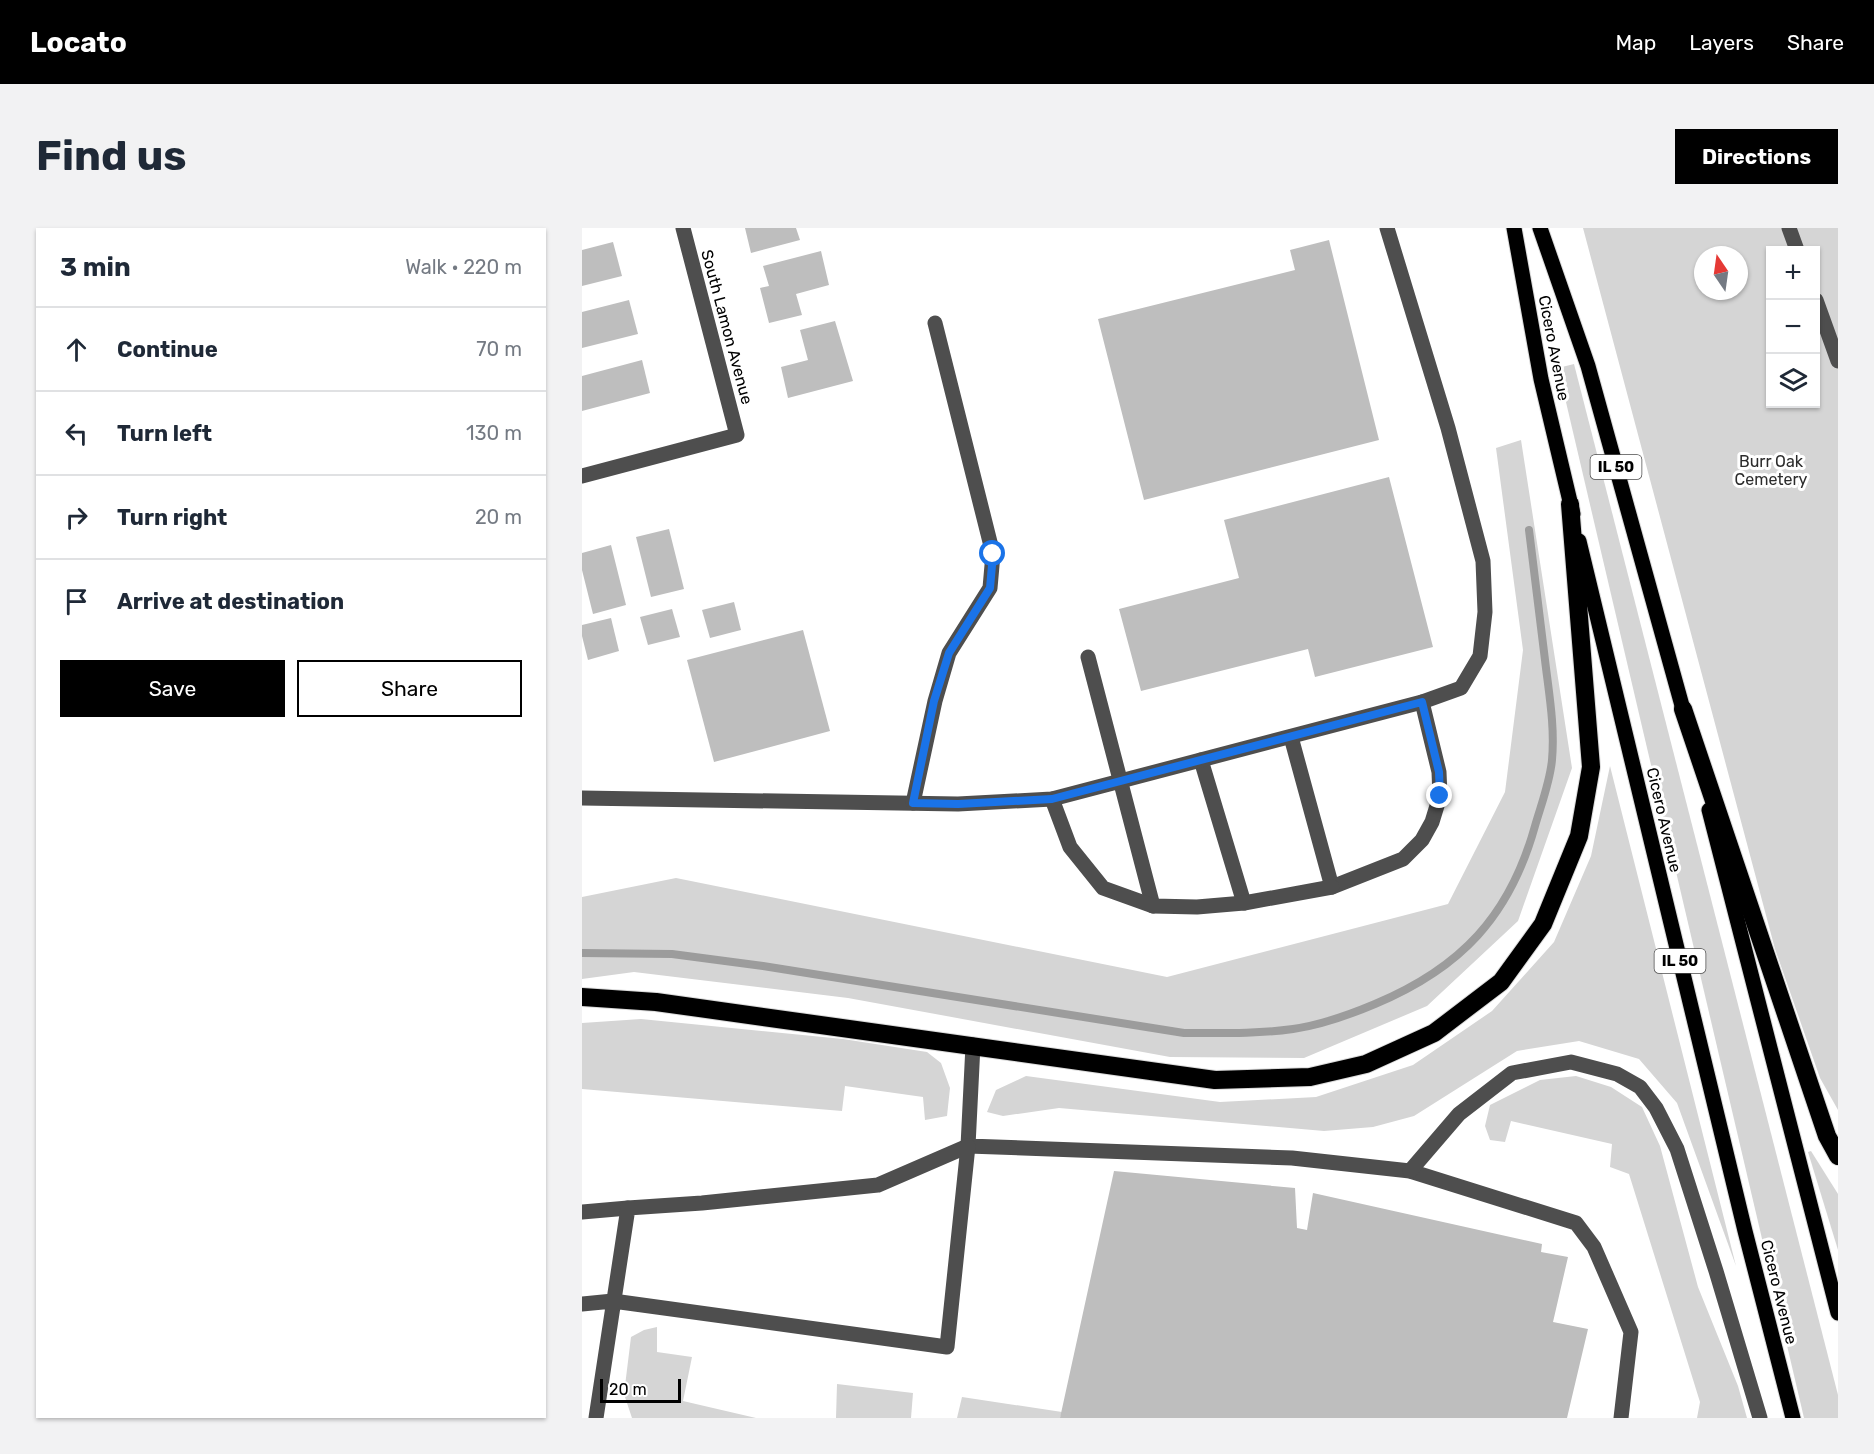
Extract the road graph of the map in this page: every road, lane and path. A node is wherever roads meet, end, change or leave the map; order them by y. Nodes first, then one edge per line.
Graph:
1 (683, 228) edge
2 (1387, 228) edge
3 (1514, 228) edge
4 (1540, 228) edge
5 (1789, 228) edge
6 (1796, 246) edge
7 (1820, 313) edge
8 (935, 323) dead end
9 (1838, 361) edge
10 (582, 476) edge
11 (1570, 504) junction
12 (1088, 657) dead end
13 (1422, 702) junction
14 (1683, 709) junction
15 (1291, 737) junction
16 (1201, 760) junction
17 (1121, 781) junction
18 (582, 798) edge
19 (1052, 799) junction
20 (913, 803) junction
21 (1332, 887) junction
22 (1244, 903) junction
23 (1153, 906) junction
24 (582, 997) edge
25 (973, 1045) junction
26 (968, 1146) junction
27 (1838, 1156) edge
28 (1410, 1171) junction
29 (628, 1208) junction
30 (582, 1212) edge
31 (614, 1301) junction
32 (582, 1304) edge
33 (1838, 1313) edge
34 (596, 1418) edge
35 (1621, 1418) edge
36 (1760, 1418) edge
37 (1793, 1418) edge

1 - 10 street, South Lamon Avenue
2 - 13 street
3 - 11 main road, Cicero Avenue / IL 50
4 - 14 main road, Cicero Avenue / IL 50
5 - 6 street
7 - 9 street
8 - 20 street
11 - 25 highway
11 - 37 main road, Cicero Avenue / IL 50
12 - 17 street
13 - 15 street
13 - 21 street
14 - 27 highway
14 - 33 main road, Cicero Avenue / IL 50
15 - 16 street
15 - 21 street
16 - 17 street
16 - 22 street
17 - 19 street
17 - 23 street
18 - 20 street
19 - 20 street
19 - 23 street
21 - 22 street
22 - 23 street
24 - 25 highway
25 - 26 street
26 - 28 street
26 - 29 street
26 - 31 street
28 - 35 street
28 - 36 street
29 - 30 street
29 - 31 street
31 - 32 street
31 - 34 street

